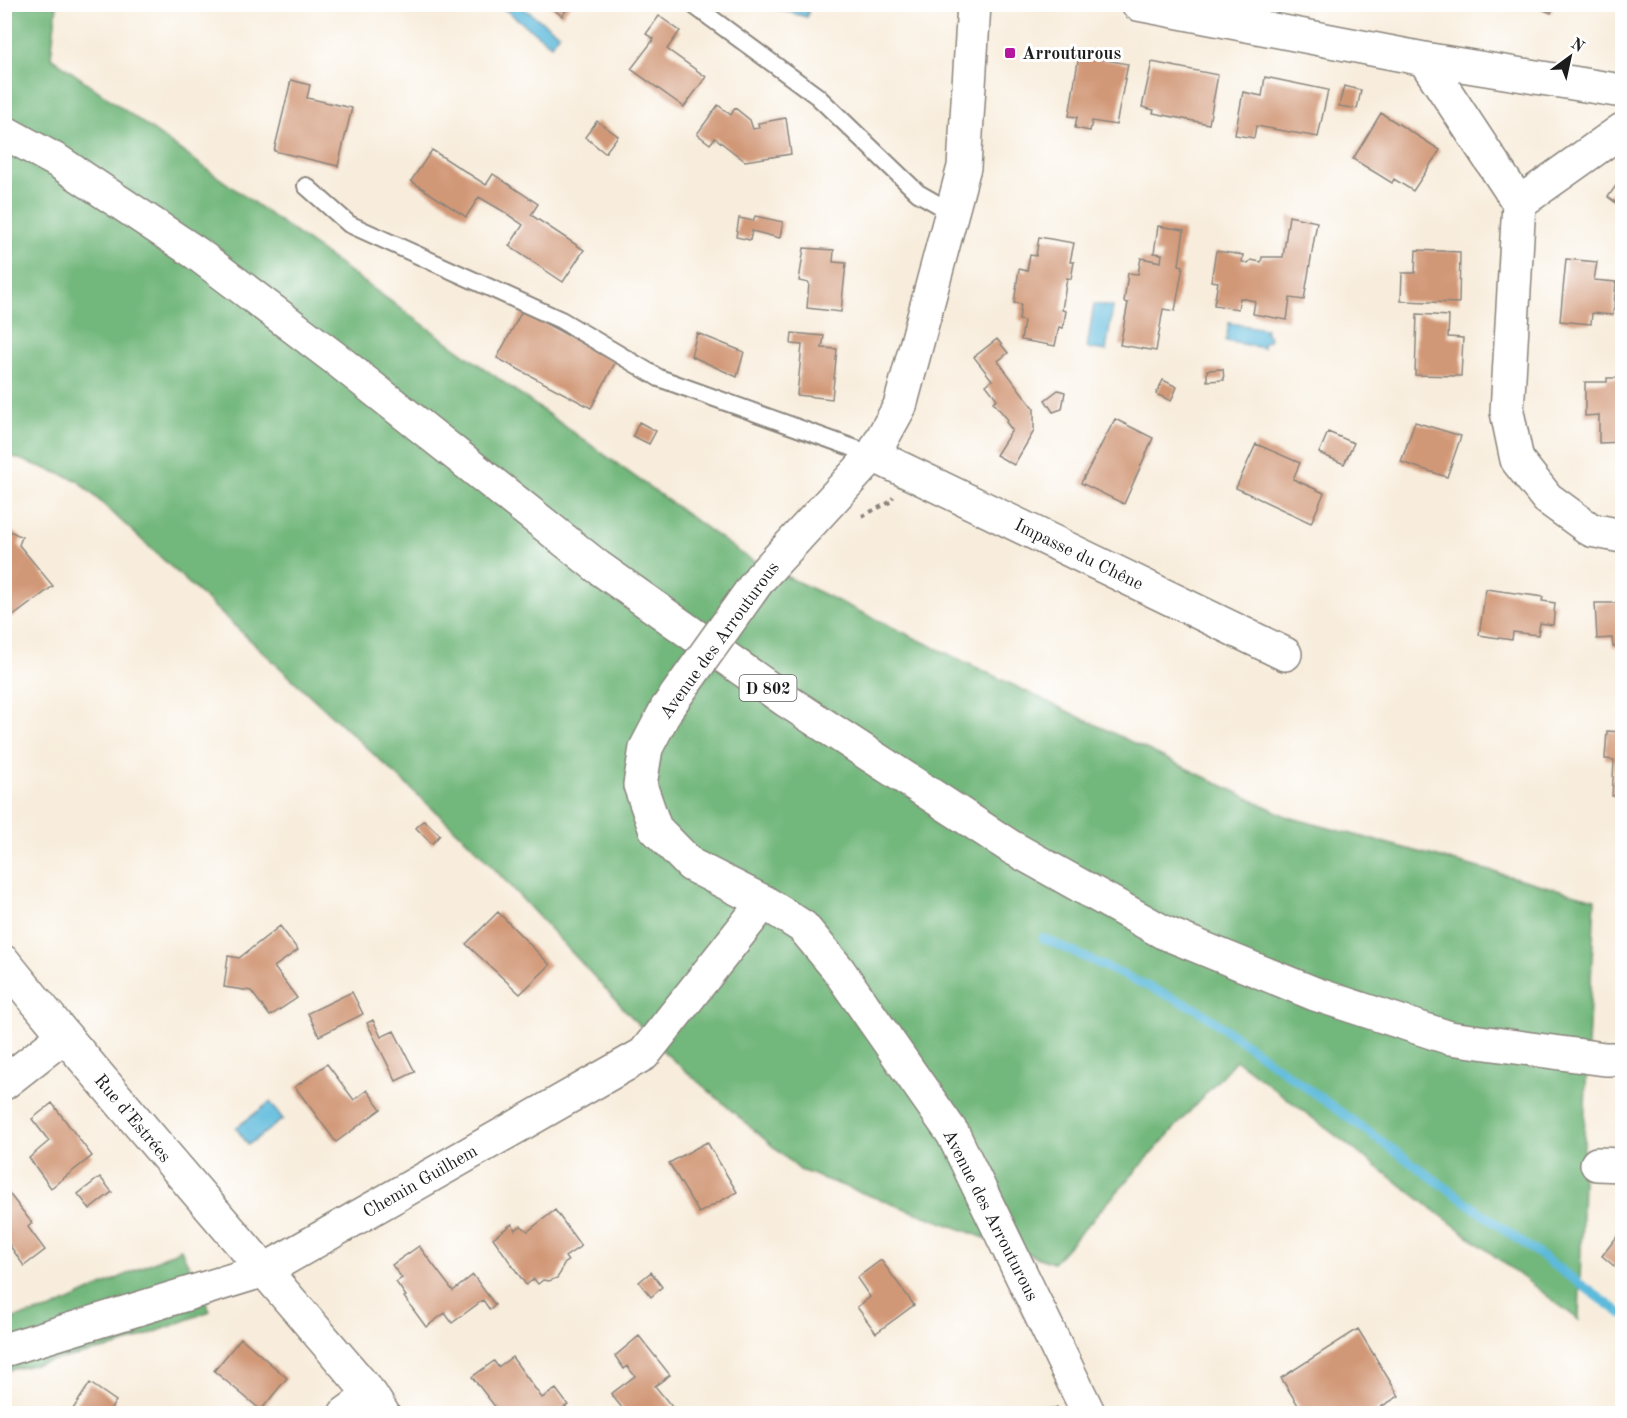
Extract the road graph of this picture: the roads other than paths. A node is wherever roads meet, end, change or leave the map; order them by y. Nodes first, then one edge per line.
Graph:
1 (692, 4) edge
2 (974, 4) edge
3 (1138, 4) edge
4 (1424, 59) junction
5 (1623, 91) edge
6 (1623, 130) edge
7 (4, 132) edge
8 (306, 186) dead end
9 (1519, 203) junction
10 (952, 213) junction
11 (873, 455) junction
12 (1623, 536) edge
13 (1285, 654) dead end
14 (764, 902) junction
15 (4, 962) edge
16 (64, 1036) junction
17 (1623, 1059) edge
18 (4, 1083) edge
19 (265, 1270) junction
20 (4, 1350) edge
21 (366, 1407) edge
22 (1089, 1413) edge

1 - 10 lane
2 - 10 street, Avenue des Arrouturous
3 - 4 street
4 - 5 street
4 - 9 street
6 - 9 street
7 - 17 street, D 802
8 - 11 lane
9 - 12 street
10 - 11 street, Avenue des Arrouturous
11 - 13 street, Impasse du Chêne
11 - 14 street, Avenue des Arrouturous, bridge
14 - 19 street, Chemin Guilhem
14 - 22 street, Avenue des Arrouturous
15 - 16 street, Rue d’Estrées
16 - 18 street
16 - 19 street, Rue d’Estrées
19 - 20 street, Chemin Guilhem
19 - 21 street, Rue d’Estrées

